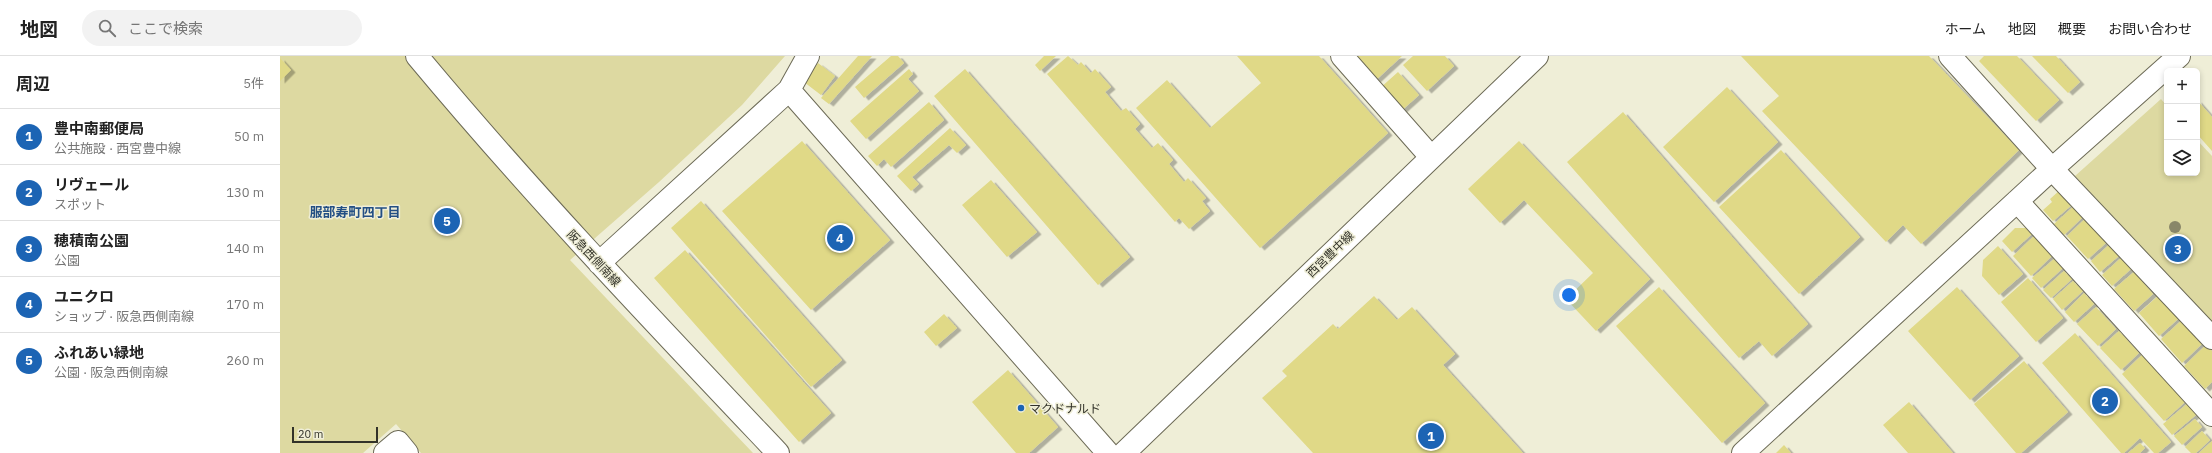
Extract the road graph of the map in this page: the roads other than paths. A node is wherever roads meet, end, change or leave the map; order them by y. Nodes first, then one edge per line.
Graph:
1 (417, 56) edge
2 (808, 56) edge
3 (1342, 56) edge
4 (1537, 56) edge
5 (1950, 56) edge
6 (2179, 56) edge
7 (789, 90) junction
8 (1431, 157) junction
9 (2052, 169) junction
10 (2018, 201) junction
11 (599, 263) junction
12 (2212, 338) edge
13 (2212, 415) edge
14 (386, 453) edge
15 (407, 453) edge
16 (778, 453) edge
17 (1108, 453) edge
18 (1124, 453) edge
19 (1743, 453) edge

1 - 11 street, 阪急西側南線
2 - 7 street
3 - 8 street
4 - 8 street, 西宮豊中線
5 - 9 street
6 - 9 street
7 - 11 street
7 - 17 street
8 - 18 street, 西宮豊中線
9 - 10 street
9 - 12 street
10 - 13 street
10 - 19 street
11 - 16 street, 阪急西側南線
14 - 15 street

